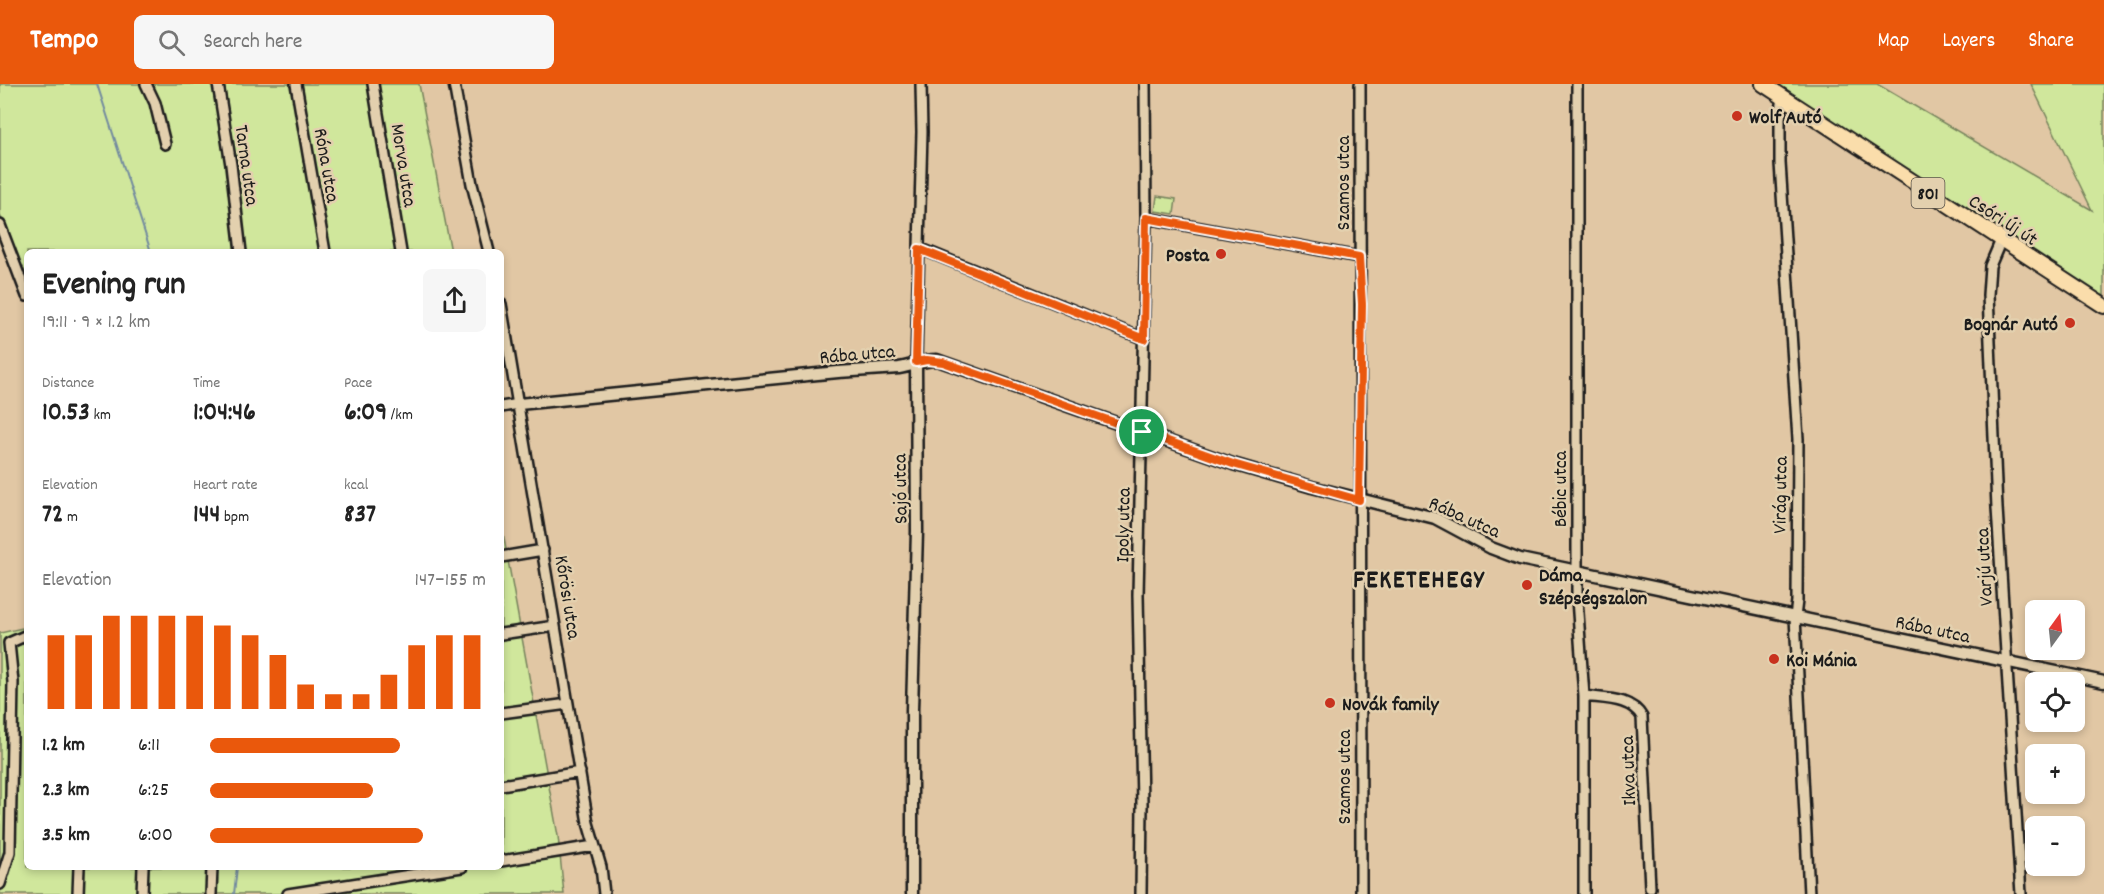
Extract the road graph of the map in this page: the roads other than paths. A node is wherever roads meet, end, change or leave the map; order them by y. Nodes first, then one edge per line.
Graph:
1 (146, 84) edge
2 (218, 84) edge
3 (296, 84) edge
4 (373, 84) edge
5 (454, 84) edge
6 (921, 84) edge
7 (1145, 84) edge
8 (1360, 84) edge
9 (1577, 84) edge
10 (1763, 84) edge
11 (1783, 97) junction
12 (165, 144) dead end
13 (1146, 218) junction
14 (0, 225) edge
15 (2001, 240) junction
16 (241, 249) edge
17 (324, 249) edge
18 (400, 249) edge
19 (488, 249) edge
20 (919, 249) junction
21 (1359, 257) junction
22 (24, 288) edge
23 (2104, 306) edge
24 (504, 321) edge
25 (1144, 339) junction
26 (916, 362) junction
27 (519, 404) junction
28 (504, 406) edge
29 (1142, 432) junction
30 (1359, 500) junction
31 (543, 550) junction
32 (504, 556) edge
33 (1577, 571) junction
34 (1795, 617) junction
35 (555, 626) junction
36 (504, 634) edge
37 (24, 636) edge
38 (2007, 662) junction
39 (2104, 682) edge
40 (1584, 696) junction
41 (568, 704) junction
42 (504, 713) edge
43 (580, 772) junction
44 (504, 785) edge
45 (594, 846) junction
46 (504, 861) edge
47 (79, 870) edge
48 (143, 870) edge
49 (212, 870) edge
50 (443, 870) edge
51 (0, 884) edge
52 (1650, 888) dead end
53 (78, 894) edge
54 (142, 894) edge
55 (211, 894) edge
56 (288, 894) edge
57 (604, 894) edge
58 (912, 894) edge
59 (1141, 894) edge
60 (1361, 894) edge
61 (1584, 894) edge
62 (1809, 894) edge
63 (2021, 894) edge

1 - 12 street
2 - 16 street, Tarna utca
3 - 17 street, Róna utca
4 - 18 street, Morva utca
5 - 19 street
6 - 20 street, Sajó utca
7 - 13 street, Ipoly utca
8 - 21 street, Szamos utca
9 - 33 street, Bébic utca
10 - 11 main road, Csóri Új út / 801
11 - 15 main road, Csóri Új út / 801
11 - 34 street, Virág utca
13 - 21 street
13 - 25 street, Ipoly utca
14 - 22 street
15 - 23 main road, Csóri Új út / 801
15 - 38 street, Varjú utca
20 - 25 street
20 - 26 street, Sajó utca
21 - 30 street, Szamos utca
24 - 27 street, Kőrösi utca
25 - 29 street, Ipoly utca
26 - 27 street, Rába utca
26 - 29 street, Rába utca
26 - 58 street, Sajó utca
27 - 28 street, Rába utca
27 - 31 street, Kőrösi utca
29 - 30 street, Rába utca
29 - 59 street, Ipoly utca
30 - 33 street, Rába utca
30 - 60 street, Szamos utca
31 - 32 street
31 - 35 street, Kőrösi utca
33 - 34 street, Rába utca
33 - 40 street, Bébic utca
34 - 38 street, Rába utca
34 - 62 street, Virág utca
35 - 36 street
35 - 41 street, Kőrösi utca
37 - 51 street
38 - 39 street, Rába utca
38 - 63 street, Varjú utca
40 - 52 street, Ikva utca
40 - 61 street, Bébic utca
41 - 42 street
41 - 43 street, Kőrösi utca
43 - 44 street
43 - 45 street, Kőrösi utca
45 - 46 street
45 - 57 street, Kőrösi utca
47 - 53 street
48 - 54 street
49 - 55 street
50 - 56 street

